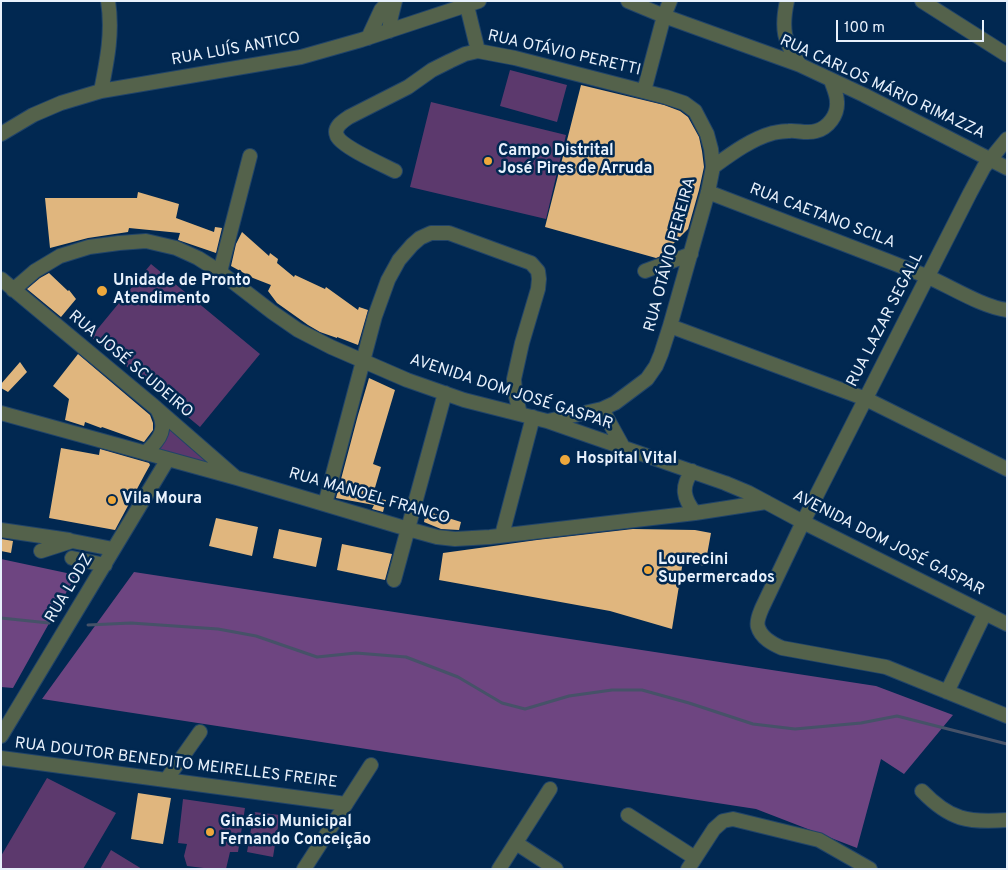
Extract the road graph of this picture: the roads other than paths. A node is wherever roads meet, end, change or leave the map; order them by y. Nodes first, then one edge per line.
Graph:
1 (108, 1) edge
2 (389, 1) edge
3 (395, 1) edge
4 (628, 1) edge
5 (670, 1) edge
6 (787, 1) edge
7 (922, 1) edge
8 (473, 3) edge
9 (664, 16) junction
10 (389, 31) junction
11 (368, 38) junction
12 (478, 51) junction
13 (1007, 55) edge
14 (800, 65) junction
15 (830, 80) junction
16 (100, 91) junction
17 (644, 91) junction
18 (1, 134) edge
19 (1007, 139) edge
20 (250, 156) dead end
21 (990, 158) junction
22 (713, 168) junction
23 (1007, 168) edge
24 (395, 171) dead end
25 (708, 192) junction
26 (691, 254) junction
27 (645, 271) dead end
28 (220, 272) junction
29 (928, 277) junction
30 (1, 279) edge
31 (14, 290) junction
32 (1007, 310) edge
33 (670, 326) junction
34 (364, 361) junction
35 (445, 393) junction
36 (866, 399) junction
37 (156, 408) junction
38 (602, 409) junction
39 (1, 413) edge
40 (526, 415) junction
41 (547, 421) junction
42 (623, 447) junction
43 (145, 453) junction
44 (168, 459) junction
45 (1007, 469) edge
46 (692, 471) junction
47 (236, 478) junction
48 (725, 483) junction
49 (766, 502) junction
50 (325, 504) junction
51 (718, 509) junction
52 (695, 513) junction
53 (803, 522) junction
54 (408, 529) junction
55 (1, 530) edge
56 (502, 535) junction
57 (72, 541) junction
58 (113, 549) junction
59 (40, 551) dead end
60 (72, 558) dead end
61 (105, 565) junction
62 (394, 580) dead end
63 (985, 613) junction
64 (1007, 624) edge
65 (947, 692) junction
66 (1007, 716) edge
67 (200, 732) dead end
68 (1, 736) edge
69 (1, 758) edge
70 (371, 765) dead end
71 (166, 780) junction
72 (550, 789) dead end
73 (922, 792) dead end
74 (346, 804) junction
75 (628, 815) dead end
76 (1007, 820) edge
77 (516, 843) junction
78 (692, 863) edge
79 (304, 869) edge
80 (499, 869) edge
81 (556, 869) edge
82 (870, 869) edge

1 - 16 street
2 - 11 street
3 - 10 street
4 - 9 street, RUA CARLOS MÁRIO RIMAZZA
5 - 9 street
6 - 14 street
7 - 13 street
8 - 10 street, RUA LUÍS ANTICO
8 - 12 street
9 - 14 street, RUA CARLOS MÁRIO RIMAZZA
9 - 17 street
10 - 11 street, RUA LUÍS ANTICO
11 - 16 street, RUA LUÍS ANTICO
12 - 17 street, RUA OTÁVIO PERETTI
12 - 24 street, RUA OTÁVIO PERETTI
14 - 15 street, RUA CARLOS MÁRIO RIMAZZA
15 - 21 street, RUA CARLOS MÁRIO RIMAZZA
15 - 22 street, RUA OTÁVIO PEREIRA
16 - 18 street, RUA LUÍS ANTICO
17 - 22 street, RUA OTÁVIO PERETTI
19 - 21 street, RUA LAZAR SEGALL
20 - 28 street
21 - 23 street, RUA CARLOS MÁRIO RIMAZZA
21 - 29 street, RUA LAZAR SEGALL
22 - 25 street, RUA OTÁVIO PEREIRA
25 - 26 street, RUA OTÁVIO PEREIRA
25 - 29 street, RUA CAETANO SCILA
26 - 27 street
26 - 33 street, RUA OTÁVIO PEREIRA
28 - 31 street, AVENIDA DOM JOSÉ GASPAR
28 - 34 street, AVENIDA DOM JOSÉ GASPAR
29 - 32 street, RUA CAETANO SCILA
29 - 36 street, RUA LAZAR SEGALL
30 - 31 street, RUA JOSÉ SCUDEIRO
31 - 37 street, RUA JOSÉ SCUDEIRO
33 - 36 street
33 - 38 street, RUA OTÁVIO PEREIRA
34 - 35 street, AVENIDA DOM JOSÉ GASPAR
34 - 40 street
34 - 50 street
35 - 40 street, AVENIDA DOM JOSÉ GASPAR
35 - 54 street
36 - 45 street
36 - 53 street, RUA LAZAR SEGALL
37 - 43 street
37 - 47 street, RUA JOSÉ SCUDEIRO
38 - 41 street, RUA OTÁVIO PEREIRA
38 - 42 street
39 - 43 street, RUA MANOEL FRANCO
40 - 41 street, AVENIDA DOM JOSÉ GASPAR
40 - 56 street
41 - 42 street, AVENIDA DOM JOSÉ GASPAR
42 - 46 street, AVENIDA DOM JOSÉ GASPAR
43 - 44 street, RUA MANOEL FRANCO
44 - 47 street, RUA MANOEL FRANCO
44 - 58 street, RUA LODZ
46 - 48 street, AVENIDA DOM JOSÉ GASPAR
46 - 52 street
47 - 50 street, RUA MANOEL FRANCO
48 - 49 street, AVENIDA DOM JOSÉ GASPAR
48 - 51 street
49 - 51 street, RUA MANOEL FRANCO
49 - 53 street, AVENIDA DOM JOSÉ GASPAR
50 - 54 street, RUA MANOEL FRANCO
51 - 52 street, RUA MANOEL FRANCO
52 - 56 street, RUA MANOEL FRANCO
53 - 63 street, AVENIDA DOM JOSÉ GASPAR
53 - 65 street, RUA LAZAR SEGALL
54 - 56 street, RUA MANOEL FRANCO
54 - 62 street
55 - 57 street
57 - 58 street
57 - 59 street
58 - 61 street, RUA LODZ
60 - 61 street
61 - 68 street, RUA LODZ
63 - 64 street, AVENIDA DOM JOSÉ GASPAR
63 - 65 street
65 - 66 street
67 - 71 street
69 - 71 street, RUA DOUTOR BENEDITO MEIRELLES FREIRE
70 - 74 street
71 - 74 street, RUA DOUTOR BENEDITO MEIRELLES FREIRE
72 - 77 street
73 - 76 street
74 - 79 street
75 - 78 street
77 - 80 street
77 - 81 street
78 - 82 street

